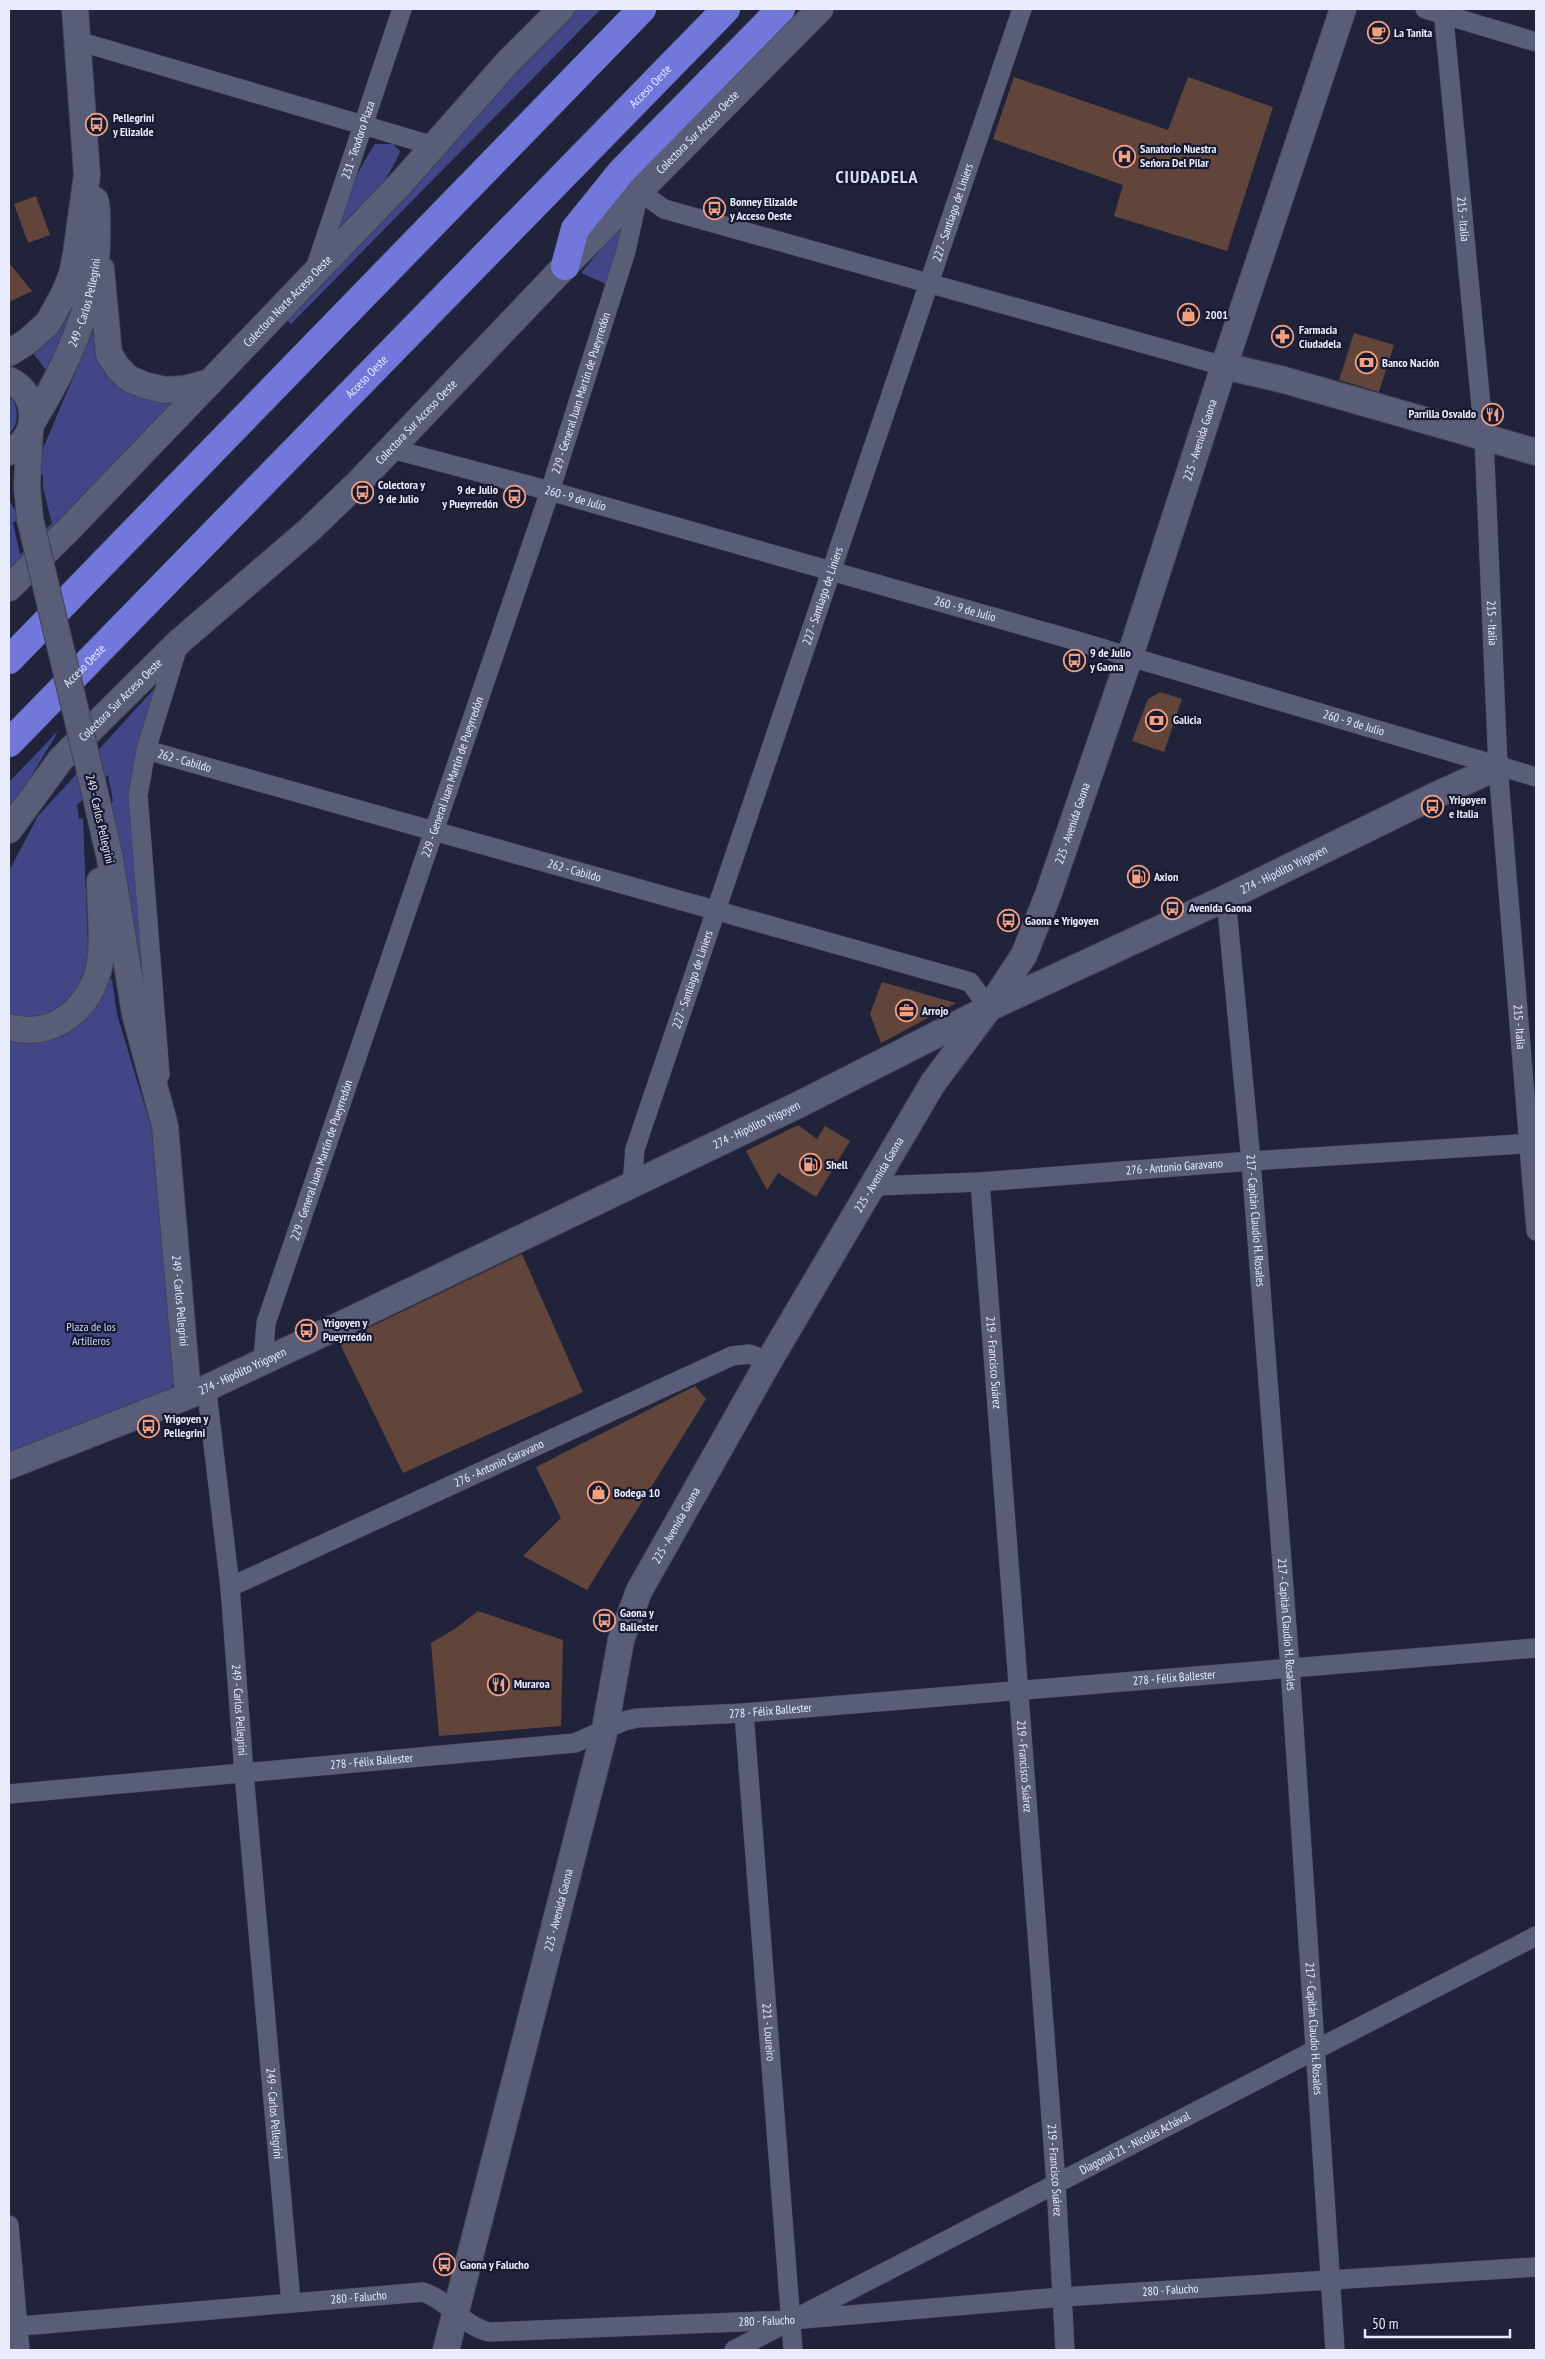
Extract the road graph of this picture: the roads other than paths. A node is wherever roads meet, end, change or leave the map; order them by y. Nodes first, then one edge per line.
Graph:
1 (75, 9) edge
2 (402, 9) edge
3 (561, 9) edge
4 (642, 9) edge
5 (726, 9) edge
6 (782, 9) edge
7 (820, 9) edge
8 (1022, 9) edge
9 (1343, 9) edge
10 (1424, 9) edge
11 (1444, 12) edge
12 (78, 41) junction
13 (1536, 42) edge
14 (362, 125) junction
15 (434, 146) junction
16 (87, 175) junction
17 (639, 191) junction
18 (98, 252) junction
19 (565, 266) junction
20 (315, 271) junction
21 (928, 282) junction
22 (9, 353) edge
23 (1224, 366) junction
24 (9, 380) edge
25 (210, 382) junction
26 (32, 426) junction
27 (1484, 437) junction
28 (392, 449) junction
29 (9, 452) edge
30 (1536, 452) edge
31 (9, 488) edge
32 (550, 491) junction
33 (30, 516) junction
34 (832, 571) junction
35 (9, 588) edge
36 (180, 641) junction
37 (1130, 656) junction
38 (9, 660) edge
39 (9, 743) edge
40 (146, 750) junction
41 (1498, 767) junction
42 (1536, 777) edge
43 (96, 797) junction
44 (9, 830) edge
45 (435, 831) junction
46 (1226, 898) junction
47 (717, 909) junction
48 (989, 1008) junction
49 (9, 1027) edge
50 (165, 1126) junction
51 (1533, 1143) edge
52 (1251, 1161) junction
53 (980, 1182) junction
54 (632, 1185) junction
55 (874, 1186) junction
56 (1536, 1231) edge
57 (770, 1361) junction
58 (262, 1362) junction
59 (198, 1392) junction
60 (9, 1466) edge
61 (230, 1587) junction
62 (1536, 1648) edge
63 (1290, 1667) junction
64 (1018, 1690) junction
65 (744, 1713) junction
66 (605, 1729) junction
67 (244, 1773) junction
68 (9, 1794) edge
69 (1536, 1936) edge
70 (1316, 2051) junction
71 (1056, 2183) junction
72 (9, 2224) edge
73 (1536, 2266) edge
74 (1330, 2281) junction
75 (1062, 2297) junction
76 (291, 2303) junction
77 (456, 2313) junction
78 (791, 2320) junction
79 (13, 2327) edge
80 (20, 2350) edge
81 (446, 2350) edge
82 (734, 2350) edge
83 (793, 2350) edge
84 (1065, 2350) edge
85 (1335, 2350) edge

1 - 12 street, 249 - Carlos Pellegrini
2 - 14 street, 231 - Teodoro Plaza
3 - 15 street, Colectora Norte Acceso Oeste
4 - 38 highway
5 - 39 highway, Acceso Oeste
6 - 19 highway
7 - 17 street, Colectora Sur Acceso Oeste
8 - 21 street, 227 - Santiago de Liniers
9 - 23 street, 225 - Avenida Gaona
10 - 11 street
11 - 13 street
11 - 27 street, 215 - Italia
12 - 14 street
12 - 16 street, 249 - Carlos Pellegrini
14 - 15 street
14 - 20 street, 231 - Teodoro Plaza
15 - 20 street, Colectora Norte Acceso Oeste
16 - 18 street, 249 - Carlos Pellegrini
16 - 22 street, 249 - Carlos Pellegrini
17 - 19 street, Colectora Sur Acceso Oeste
17 - 21 street
17 - 32 street, 229 - General Juan Martín de Pueyrredón
18 - 25 street
18 - 26 street, 249 - Carlos Pellegrini
19 - 28 street, Colectora Sur Acceso Oeste
20 - 25 street, Colectora Norte Acceso Oeste
21 - 23 street
21 - 34 street, 227 - Santiago de Liniers
23 - 27 street
23 - 37 street, 225 - Avenida Gaona
24 - 26 street
25 - 35 street, Colectora Norte Acceso Oeste
26 - 29 street
26 - 33 street, 249 - Carlos Pellegrini
27 - 30 street
27 - 41 street, 215 - Italia
28 - 32 street, 260 - 9 de Julio
28 - 36 street, Colectora Sur Acceso Oeste
31 - 33 street, 249 - Carlos Pellegrini
32 - 34 street, 260 - 9 de Julio
32 - 45 street, 229 - General Juan Martín de Pueyrredón
33 - 43 street, 249 - Carlos Pellegrini, bridge
34 - 37 street, 260 - 9 de Julio
34 - 47 street, 227 - Santiago de Liniers
36 - 40 street
36 - 44 street, Colectora Sur Acceso Oeste
37 - 41 street, 260 - 9 de Julio
37 - 48 street, 225 - Avenida Gaona
40 - 45 street, 262 - Cabildo
40 - 50 street, 249 - Carlos Pellegrini
41 - 42 street, 260 - 9 de Julio
41 - 46 street, 274 - Hipólito Yrigoyen
41 - 51 street, 215 - Italia
43 - 49 street
43 - 50 street, 249 - Carlos Pellegrini
45 - 47 street, 262 - Cabildo
45 - 58 street, 229 - General Juan Martín de Pueyrredón
46 - 48 street, 274 - Hipólito Yrigoyen
46 - 52 street, 217 - Capitán Claudio H. Rosales
47 - 48 street, 262 - Cabildo
47 - 54 street, 227 - Santiago de Liniers
48 - 54 street, 274 - Hipólito Yrigoyen
48 - 55 street, 225 - Avenida Gaona
50 - 59 street, 249 - Carlos Pellegrini
51 - 52 street, 276 - Antonio Garavano
51 - 56 street, 215 - Italia
52 - 53 street, 276 - Antonio Garavano
52 - 63 street, 217 - Capitán Claudio H. Rosales
53 - 55 street, 276 - Antonio Garavano
53 - 64 street, 219 - Francisco Suárez
54 - 58 street, 274 - Hipólito Yrigoyen
55 - 57 street, 225 - Avenida Gaona
57 - 61 street, 276 - Antonio Garavano
57 - 66 street, 225 - Avenida Gaona
58 - 59 street, 274 - Hipólito Yrigoyen
59 - 60 street, 274 - Hipólito Yrigoyen
59 - 61 street, 249 - Carlos Pellegrini
61 - 67 street, 249 - Carlos Pellegrini
62 - 63 street, 278 - Félix Ballester
63 - 64 street, 278 - Félix Ballester
63 - 70 street, 217 - Capitán Claudio H. Rosales
64 - 65 street, 278 - Félix Ballester
64 - 71 street, 219 - Francisco Suárez
65 - 66 street, 278 - Félix Ballester
65 - 78 street, 221 - Loureiro
66 - 67 street, 278 - Félix Ballester
66 - 77 street, 225 - Avenida Gaona
67 - 68 street, 278 - Félix Ballester
67 - 76 street, 249 - Carlos Pellegrini
69 - 70 street, Diagonal 21 - Nicolás Achával
70 - 71 street, Diagonal 21 - Nicolás Achával
70 - 74 street, 217 - Capitán Claudio H. Rosales
71 - 75 street, 219 - Francisco Suárez
71 - 78 street, Diagonal 21 - Nicolás Achával
72 - 79 street
73 - 74 street, 280 - Falucho
74 - 75 street, 280 - Falucho
74 - 85 street, 217 - Capitán Claudio H. Rosales
75 - 78 street, 280 - Falucho
75 - 84 street, 219 - Francisco Suárez
76 - 77 street, 280 - Falucho
76 - 79 street, 280 - Falucho
77 - 78 street, 280 - Falucho
77 - 81 street, 225 - Avenida Gaona
78 - 82 street, Diagonal 21 - Nicolás Achával
78 - 83 street, 221 - Loureiro
79 - 80 street

